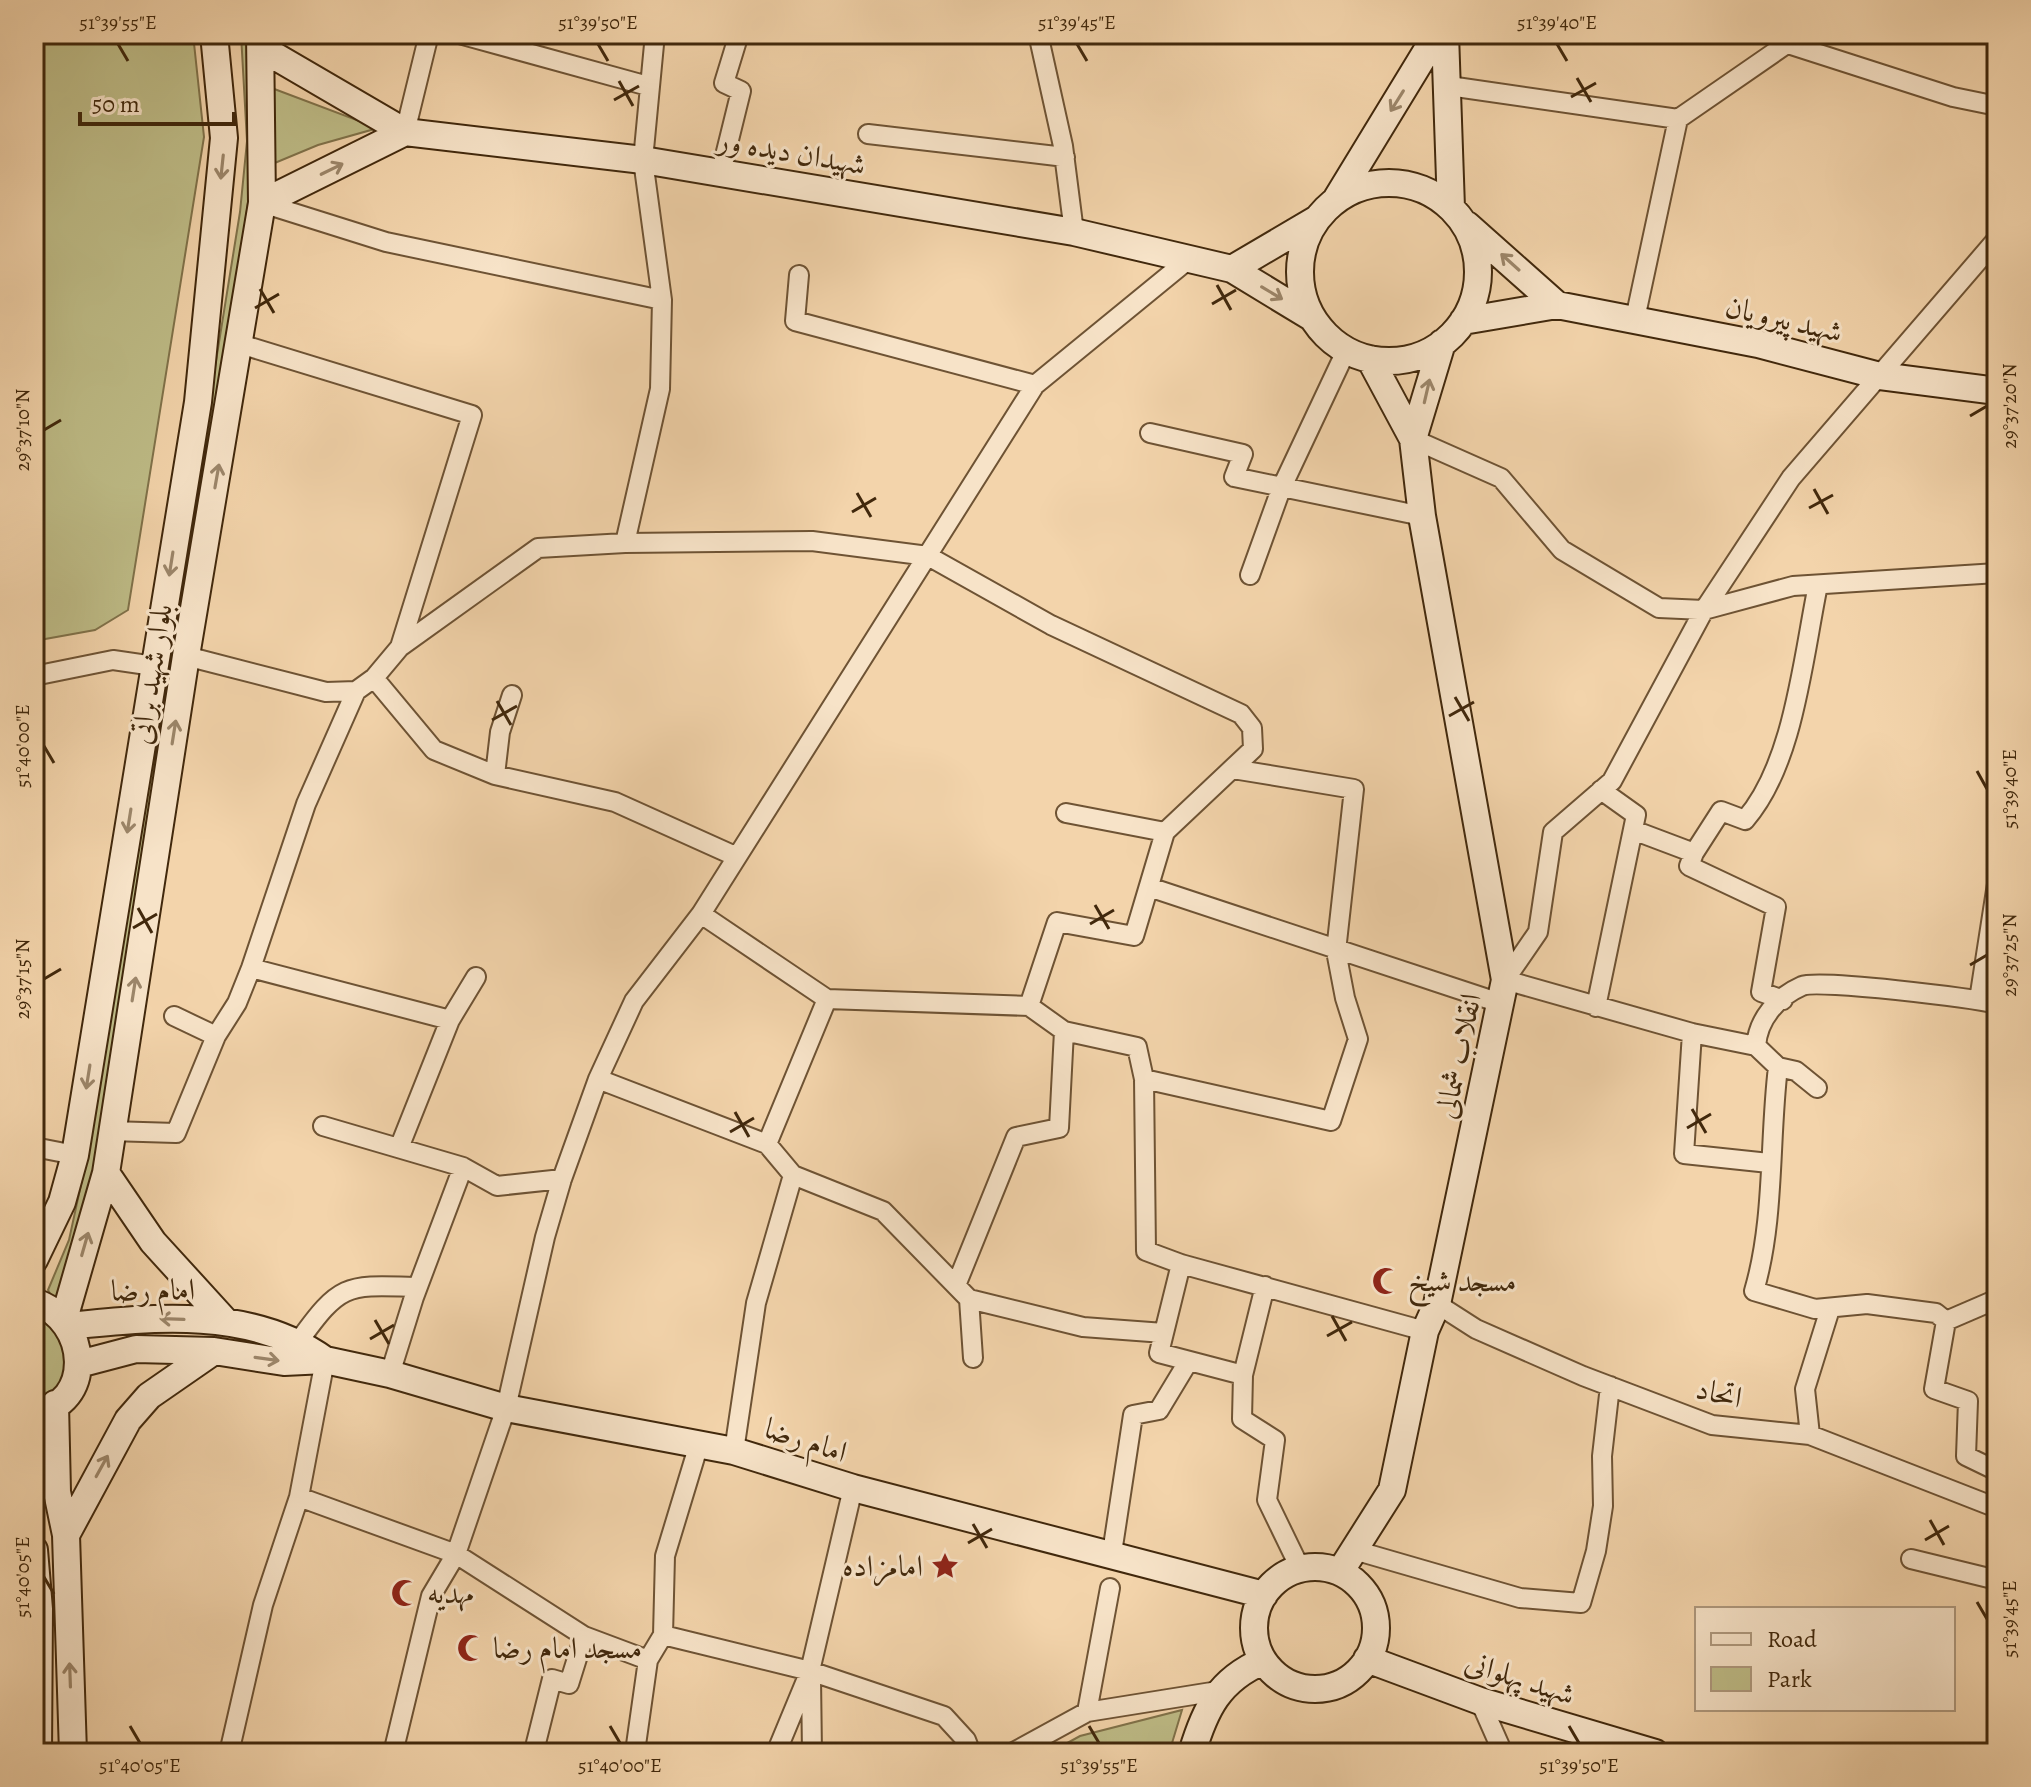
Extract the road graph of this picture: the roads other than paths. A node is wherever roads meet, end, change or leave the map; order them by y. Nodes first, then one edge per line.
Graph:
1 (214, 34) edge
2 (429, 34) edge
3 (459, 34) edge
4 (655, 34) edge
5 (739, 34) edge
6 (1437, 34) edge
7 (1445, 34) edge
8 (1038, 35) edge
9 (1794, 39) edge
10 (261, 41) edge
11 (648, 86) junction
12 (1449, 86) junction
13 (1997, 106) edge
14 (1678, 119) junction
15 (405, 132) junction
16 (868, 134) dead end
17 (1065, 157) junction
18 (643, 160) junction
19 (721, 172) junction
20 (262, 203) junction
21 (1326, 210) junction
22 (1457, 214) junction
23 (1074, 232) junction
24 (1997, 239) edge
25 (1189, 259) junction
26 (1232, 269) junction
27 (799, 275) dead end
28 (662, 300) junction
29 (1557, 305) junction
30 (1311, 317) junction
31 (1635, 319) junction
32 (1463, 321) junction
33 (1442, 343) junction
34 (240, 344) junction
35 (1358, 355) junction
36 (1880, 376) junction
37 (1035, 385) junction
38 (1997, 391) edge
39 (1150, 433) dead end
40 (1413, 439) junction
41 (1281, 489) junction
42 (1422, 516) junction
43 (625, 543) junction
44 (928, 556) junction
45 (1997, 573) edge
46 (1250, 575) dead end
47 (1818, 585) junction
48 (1704, 610) junction
49 (400, 647) junction
50 (186, 656) junction
51 (154, 666) junction
52 (34, 676) edge
53 (374, 678) junction
54 (1997, 686) edge
55 (356, 691) junction
56 (512, 695) dead end
57 (1997, 727) edge
58 (1233, 769) junction
59 (495, 775) junction
60 (1601, 790) junction
61 (1066, 813) dead end
62 (1633, 830) junction
63 (1165, 832) junction
64 (1694, 853) junction
65 (735, 856) junction
66 (1997, 884) edge
67 (1149, 887) junction
68 (701, 914) junction
69 (1336, 951) junction
70 (251, 968) junction
71 (476, 977) dead end
72 (1504, 992) junction
73 (827, 999) junction
74 (1783, 1000) junction
75 (1988, 1002) edge
76 (1029, 1006) junction
77 (1596, 1007) junction
78 (174, 1016) dead end
79 (450, 1020) junction
80 (1064, 1031) junction
81 (1692, 1033) junction
82 (216, 1036) junction
83 (1756, 1046) junction
84 (1778, 1067) junction
85 (598, 1079) junction
86 (1144, 1079) junction
87 (1817, 1088) dead end
88 (323, 1126) dead end
89 (110, 1131) junction
90 (767, 1144) junction
91 (34, 1147) edge
92 (399, 1148) junction
93 (75, 1155) junction
94 (1769, 1163) junction
95 (463, 1167) junction
96 (106, 1173) junction
97 (793, 1175) junction
98 (562, 1179) junction
99 (62, 1202) junction
100 (34, 1229) edge
101 (34, 1260) edge
102 (1181, 1264) junction
103 (957, 1283) junction
104 (1265, 1286) junction
105 (417, 1287) junction
106 (969, 1299) junction
107 (1997, 1299) edge
108 (34, 1302) edge
109 (1437, 1304) junction
110 (1830, 1309) junction
111 (1946, 1321) junction
112 (66, 1322) junction
113 (226, 1322) junction
114 (1425, 1331) junction
115 (1164, 1333) junction
116 (299, 1341) junction
117 (214, 1351) junction
118 (973, 1358) dead end
119 (325, 1360) junction
120 (1188, 1362) junction
121 (79, 1364) junction
122 (390, 1374) junction
123 (1243, 1375) junction
124 (1610, 1386) junction
125 (44, 1408) edge
126 (506, 1408) junction
127 (1810, 1435) junction
128 (699, 1444) junction
129 (734, 1451) junction
130 (1997, 1471) edge
131 (853, 1488) junction
132 (299, 1497) junction
133 (1996, 1505) edge
134 (66, 1535) junction
135 (34, 1550) edge
136 (1112, 1553) junction
137 (456, 1554) junction
138 (1911, 1559) dead end
139 (1347, 1561) junction
140 (1300, 1568) junction
141 (1997, 1580) edge
142 (1110, 1588) dead end
143 (1264, 1595) junction
144 (663, 1635) junction
145 (584, 1636) junction
146 (1367, 1659) junction
147 (648, 1660) junction
148 (1263, 1661) junction
149 (810, 1671) junction
150 (1218, 1691) junction
151 (1480, 1701) junction
152 (1087, 1712) junction
153 (38, 1753) edge
154 (73, 1753) edge
155 (229, 1753) edge
156 (393, 1753) edge
157 (539, 1753) edge
158 (639, 1753) edge
159 (776, 1753) edge
160 (812, 1753) edge
161 (971, 1753) edge
162 (1012, 1753) edge
163 (1192, 1753) edge
164 (1503, 1753) edge
165 (1655, 1753) edge

1 -> 51 main road, بلوار شهید براتی
2 - 15 street
3 - 11 street
4 - 11 street
5 - 19 street
6 -> 21 main road
7 - 12 main road
8 - 17 street
9 - 13 street
9 - 14 street
10 - 15 main road, شهیدان دیده ور
10 - 20 main road, بلوار شهید براتی
11 - 18 street
12 - 14 street
12 - 22 main road
14 - 31 street
15 - 18 main road, شهیدان دیده ور
20 -> 15 main road
16 - 17 street
17 - 23 street
18 - 19 main road, شهیدان دیده ور
18 - 28 street
19 - 23 main road, شهیدان دیده ور
20 - 28 street
20 - 34 main road, بلوار شهید براتی
21 - 22 main road
21 - 26 main road
21 - 30 main road
29 -> 22 main road
22 - 32 main road
23 - 25 main road, شهیدان دیده ور
24 - 36 street
25 - 26 main road, شهیدان دیده ور
25 - 37 street
26 -> 30 main road, شهیدان دیده ور
27 - 37 street
28 - 43 street
29 - 31 main road, شهید پیرویان
29 - 32 main road
30 - 35 main road
31 - 36 main road, شهید پیرویان
32 - 33 main road
33 - 35 main road
40 -> 33 main road
34 - 49 street
50 -> 34 main road, بلوار شهید براتی
35 - 40 main road
35 - 41 street
36 - 38 main road, شهید پیرویان
36 - 48 street
37 - 44 street
39 - 41 street
40 - 42 main road, انقلاب شمالی
40 - 48 street
41 - 42 street
41 - 46 street
42 - 72 main road, انقلاب شمالی
43 - 44 street
43 - 49 street
44 - 58 street
44 - 65 street
45 - 47 street
47 - 48 street
47 - 64 street
48 - 60 street
49 - 53 street
50 - 55 street
89 -> 50 main road, بلوار شهید براتی
51 - 52 street
51 -> 93 main road, بلوار شهید براتی
53 - 55 street
53 - 59 street
54 - 57 street
55 - 70 street
56 - 59 street
58 - 63 street
58 - 69 street
59 - 65 street
60 - 62 street
60 - 72 street
61 - 63 street
62 - 64 street
62 - 77 street
63 - 67 street
64 - 74 street
65 - 68 street
66 - 75 street
67 - 69 street
67 - 76 street
68 - 73 street
68 - 85 street
69 - 72 street
69 - 86 street
70 - 79 street
70 - 82 street
71 - 79 street
72 - 77 street
72 - 109 main road, انقلاب شمالی
73 - 76 street
73 - 90 street
74 - 75 street
74 - 83 street
76 - 80 street
77 - 81 street
78 - 82 street
79 - 92 street
80 - 86 street
80 - 103 street
81 - 83 street
81 - 94 street
82 - 89 street
83 - 84 street
84 - 87 street
84 - 94 street
85 - 90 street
85 - 98 street
86 - 102 street
88 - 92 street
89 - 96 main road, بلوار شهید براتی
90 - 97 street
91 - 93 street
92 - 95 street
93 - 99 main road, بلوار شهید براتی
94 - 110 street
95 - 98 street
95 - 105 street
112 -> 96 main road, بلوار شهید براتی
96 - 113 main road
97 - 103 street
97 - 129 street
98 - 126 street
99 - 100 main road
99 - 101 main road, بلوار شهید براتی
102 - 104 street
102 - 115 street
103 - 106 street
104 - 114 street
104 - 123 street
105 - 116 street
105 - 122 street
106 - 115 street
106 - 118 street
107 - 111 street
108 - 112 main road
109 - 114 main road, انقلاب شمالی
109 - 124 street, اتحاد
110 - 111 street
110 - 127 street
111 - 130 street
113 -> 112 main road, امام رضا
112 - 121 main road
113 - 116 main road, امام رضا
114 - 139 main road, انقلاب شمالی
115 - 120 street
116 - 119 main road, امام رضا
117 -> 119 main road, امام رضا
117 - 121 main road, امام رضا
134 -> 117 main road
119 - 122 main road, امام رضا
119 - 132 street
120 - 123 street
120 - 136 street
121 - 125 main road
122 - 126 main road, امام رضا
123 - 140 street
124 - 127 street, اتحاد
124 - 139 street
125 - 134 main road
126 - 128 main road, امام رضا
126 - 137 street
127 - 133 street, اتحاد
128 - 129 main road, امام رضا
128 - 144 street
129 - 131 main road, امام رضا
131 - 136 main road, امام رضا
131 - 149 street
132 - 137 street
132 - 155 street
154 -> 134 main road
135 - 153 main road
136 - 143 main road, امام رضا
137 - 145 street
137 - 156 street
138 - 141 street
139 - 140 main road
139 - 146 main road
140 - 143 main road
142 - 152 street
143 - 148 main road
144 - 147 street
144 - 149 street
145 - 147 street
145 - 157 street
146 - 148 main road
146 - 151 main road, شهید پهلوانی
147 - 158 street
148 - 150 main road
149 - 159 street
149 - 160 street
149 - 161 street
150 - 152 street
150 - 163 main road
151 - 164 street
151 - 165 main road, شهید پهلوانی
152 - 162 street

